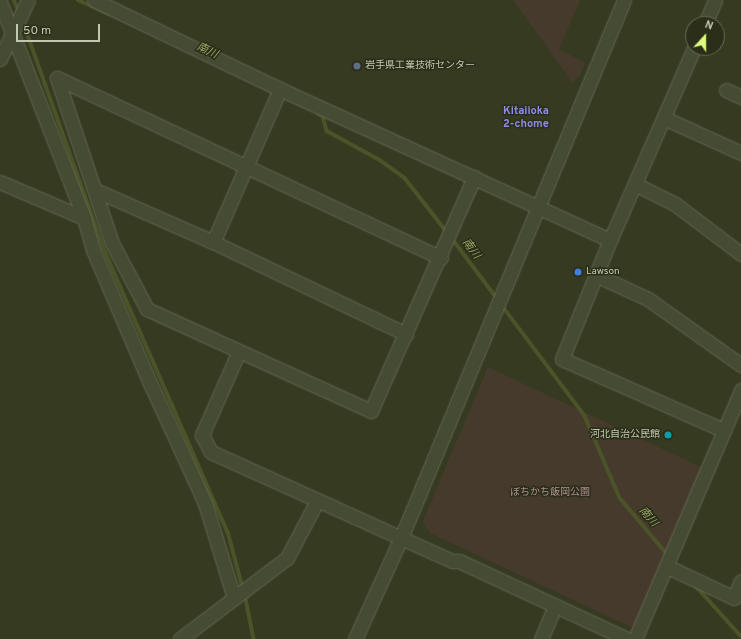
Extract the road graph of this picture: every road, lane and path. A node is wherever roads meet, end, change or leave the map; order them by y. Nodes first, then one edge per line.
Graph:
1 (28, 0) edge
2 (94, 0) edge
3 (624, 0) edge
4 (715, 0) edge
5 (0, 2) edge
6 (708, 16) edge
7 (13, 33) junction
8 (691, 56) edge
9 (0, 59) edge
10 (280, 89) junction
11 (726, 90) dead end
12 (741, 97) edge
13 (664, 118) junction
14 (741, 153) edge
15 (245, 165) junction
16 (474, 178) junction
17 (0, 182) edge
18 (635, 184) junction
19 (95, 190) junction
20 (540, 209) junction
21 (84, 218) junction
22 (610, 240) junction
23 (213, 242) junction
24 (741, 254) edge
25 (441, 258) junction
26 (596, 275) junction
27 (406, 334) junction
28 (239, 351) junction
29 (741, 365) edge
30 (741, 390) edge
31 (723, 430) junction
32 (317, 501) junction
33 (401, 538) junction
34 (666, 566) junction
35 (741, 581) edge
36 (234, 598) junction
37 (555, 606) junction
38 (180, 639) edge
39 (355, 639) edge
40 (541, 639) edge
41 (627, 639) edge
42 (635, 639) edge

1 - 7 street
2 - 10 street
3 - 20 street
4 - 6 street
5 - 7 street
7 - 9 street
7 - 21 street
8 - 13 street
10 - 15 street
10 - 16 street
11 - 12 street
13 - 14 street
13 - 18 street
15 - 19 street
15 - 23 street
15 - 25 street
16 - 20 street
16 - 25 street
17 - 21 street
18 - 22 street
18 - 24 street
19 - 23 street
19 - 28 street
20 - 22 street
20 - 33 street
21 - 36 street
22 - 26 street
23 - 27 street
25 - 27 street
26 - 29 street
26 - 31 street
27 - 28 street
28 - 32 street
30 - 31 street
31 - 34 street
32 - 33 street
32 - 36 street
33 - 37 street
33 - 39 street
34 - 35 street
34 - 42 street
36 - 38 street
37 - 40 street
37 - 41 street

